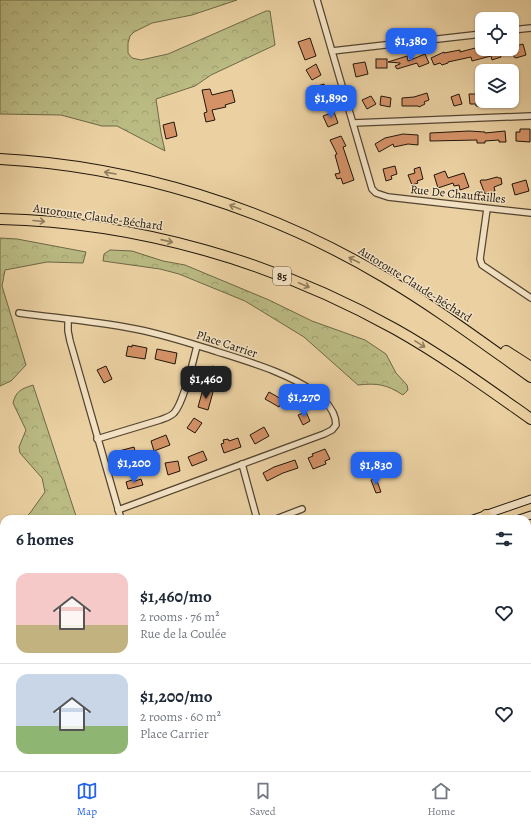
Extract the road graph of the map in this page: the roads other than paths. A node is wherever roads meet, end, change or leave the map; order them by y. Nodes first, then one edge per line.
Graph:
1 (317, 0) edge
2 (531, 28) edge
3 (519, 29) edge
4 (475, 35) edge
5 (332, 51) junction
6 (531, 116) edge
7 (353, 124) junction
8 (0, 159) edge
9 (487, 209) junction
10 (531, 213) edge
11 (0, 219) edge
12 (380, 274) junction
13 (531, 298) edge
14 (18, 314) dead end
15 (68, 319) junction
16 (197, 346) junction
17 (531, 367) edge
18 (531, 377) edge
19 (531, 419) edge
20 (97, 439) junction
21 (242, 464) junction
22 (531, 499) edge
23 (302, 509) dead end
24 (118, 510) junction
25 (119, 515) edge
26 (256, 515) edge
27 (286, 515) edge
28 (492, 515) edge

1 - 5 street
2 - 3 street
4 - 5 street
5 - 7 street
6 - 7 street
7 - 9 street, Rue De Chauffailles
12 -> 8 highway, Autoroute Claude-Béchard
9 - 10 street, Rue De Chauffailles
9 - 13 street
11 -> 19 highway, Autoroute Claude-Béchard / 85
12 - 17 highway
12 - 18 highway, Autoroute Claude-Béchard
14 - 15 street, Place Carrier
15 - 16 street, Place Carrier
15 - 20 street
16 - 20 street
16 - 21 street, Place Carrier
20 - 24 street
21 - 24 street, Place Carrier
21 - 26 street
22 - 28 main road
23 - 27 street
24 - 25 street

